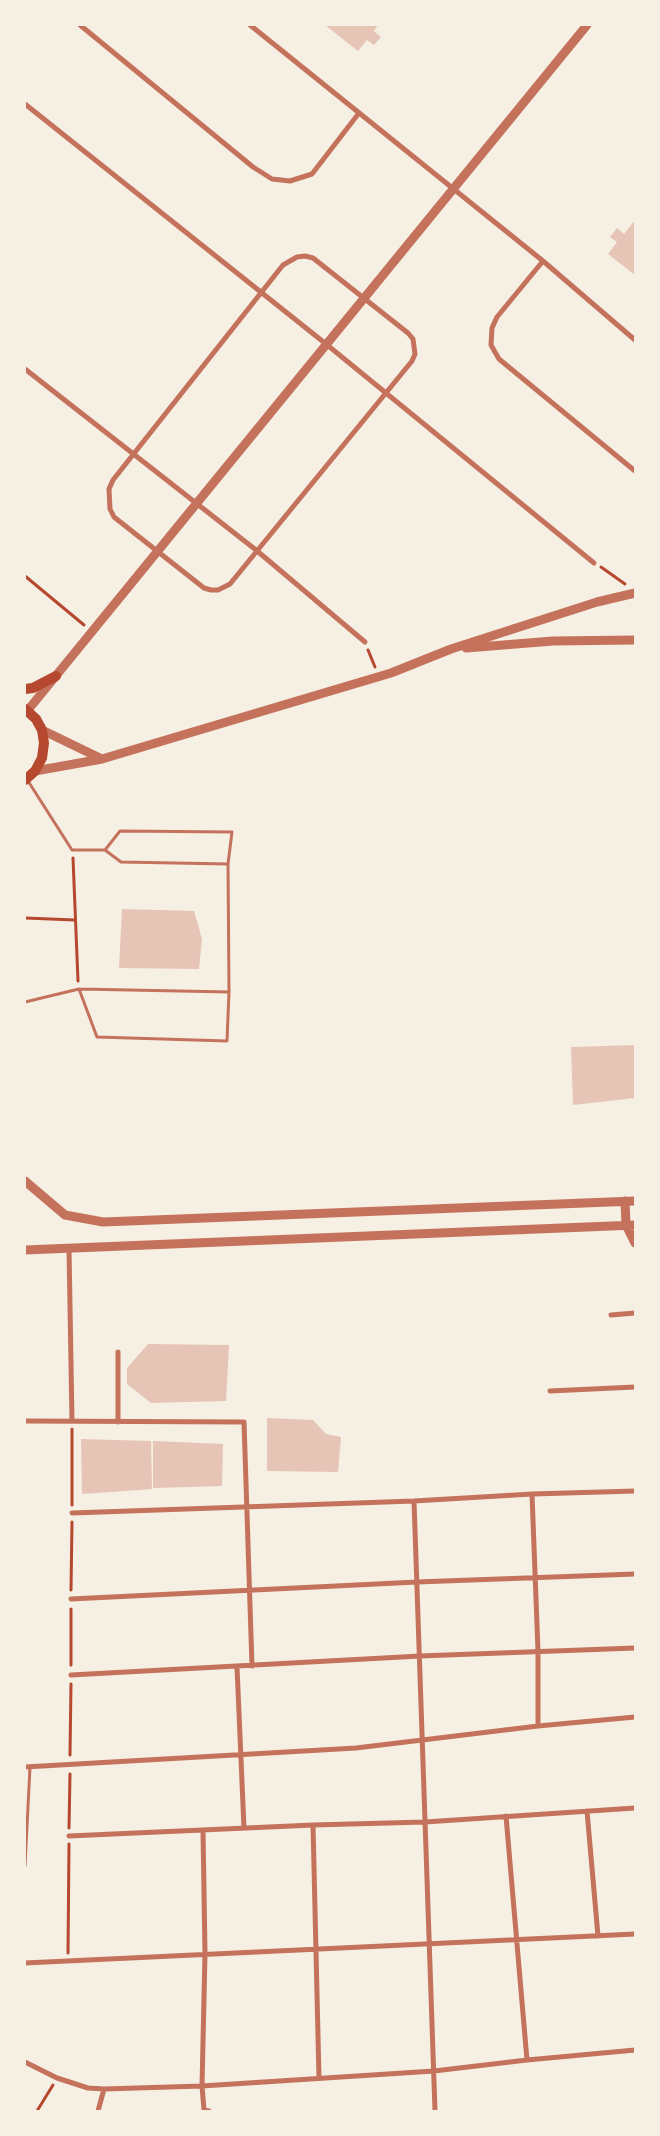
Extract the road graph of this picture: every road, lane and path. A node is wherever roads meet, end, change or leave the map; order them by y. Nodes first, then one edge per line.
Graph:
1 (80, 25) edge
2 (250, 25) edge
3 (587, 25) edge
4 (25, 104) edge
5 (359, 112) junction
6 (454, 190) junction
7 (543, 261) junction
8 (262, 292) junction
9 (364, 298) junction
10 (635, 340) edge
11 (326, 344) junction
12 (25, 369) edge
13 (386, 392) junction
14 (134, 454) junction
15 (635, 471) edge
16 (196, 503) junction
17 (256, 550) junction
18 (158, 551) junction
19 (594, 563) joint
20 (25, 576) edge
21 (627, 585) dead end
22 (635, 593) edge
23 (92, 631) junction
24 (635, 640) edge
25 (365, 642) joint
26 (451, 650) junction
27 (56, 676) junction
28 (378, 676) junction
29 (25, 689) edge
30 (26, 710) edge
31 (42, 730) junction
32 (102, 759) junction
33 (35, 771) junction
34 (26, 780) edge
35 (72, 850) junction
36 (105, 850) junction
37 (228, 864) junction
38 (25, 918) edge
39 (76, 920) junction
40 (79, 990) junction
41 (229, 992) junction
42 (25, 1002) edge
43 (25, 1181) edge
44 (625, 1201) junction
45 (635, 1201) edge
46 (630, 1225) edge
47 (635, 1243) edge
48 (69, 1248) junction
49 (25, 1250) edge
50 (635, 1313) edge
51 (611, 1315) dead end
52 (118, 1352) dead end
53 (635, 1387) edge
54 (550, 1391) dead end
55 (25, 1421) edge
56 (72, 1421) junction
57 (118, 1422) junction
58 (635, 1491) edge
59 (532, 1494) junction
60 (414, 1501) junction
61 (247, 1507) junction
62 (72, 1513) junction
63 (635, 1574) edge
64 (534, 1578) junction
65 (417, 1582) junction
66 (250, 1590) junction
67 (71, 1599) junction
68 (635, 1648) edge
69 (538, 1651) junction
70 (420, 1656) junction
71 (237, 1666) junction
72 (252, 1666) junction
73 (71, 1675) junction
74 (635, 1718) edge
75 (538, 1726) junction
76 (422, 1739) junction
77 (240, 1756) junction
78 (70, 1763) junction
79 (27, 1767) edge
80 (635, 1808) edge
81 (587, 1811) junction
82 (506, 1816) junction
83 (425, 1822) junction
84 (313, 1825) junction
85 (244, 1828) junction
86 (203, 1830) junction
87 (69, 1836) junction
88 (25, 1866) edge
89 (635, 1934) edge
90 (598, 1936) junction
91 (516, 1940) junction
92 (430, 1944) junction
93 (316, 1949) junction
94 (205, 1954) junction
95 (68, 1961) junction
96 (25, 1963) edge
97 (635, 2050) edge
98 (526, 2060) junction
99 (25, 2062) edge
100 (434, 2071) junction
101 (57, 2078) junction
102 (319, 2078) junction
103 (202, 2086) junction
104 (104, 2089) junction
105 (37, 2111) edge
106 (98, 2111) edge
107 (206, 2111) edge
108 (435, 2111) edge

1 - 5 street
2 - 5 street
3 - 6 street
4 - 8 street
5 - 6 street
6 - 7 street
6 - 9 street
7 - 10 street
7 - 15 street
8 - 9 street
8 - 11 street
8 - 14 street
9 - 11 street
9 - 13 street
11 - 13 street
11 - 16 street
12 - 14 street
13 - 17 street
13 - 19 street
14 - 16 street
14 - 18 street
16 - 17 street
16 - 18 street
17 - 18 street
17 - 25 street
18 - 23 street
19 - 21 path
20 - 23 path
22 - 26 street
23 - 27 street
24 - 26 street
25 - 28 path
26 - 28 street
27 - 29 main road
27 - 30 street
28 - 32 street
30 - 31 main road
31 - 32 street
31 - 33 main road
32 - 33 street
33 - 34 main road
34 - 35 lane
35 - 36 lane
35 - 39 path
36 - 37 lane
36 - 37 lane
37 - 41 lane
38 - 39 path
39 - 40 path
40 - 41 lane
40 - 41 lane
40 - 42 lane
43 - 44 street
44 - 45 street
44 - 46 street
46 - 47 street
46 - 48 street
48 - 49 street
48 - 56 street
50 - 51 street
52 - 57 street
53 - 54 street
55 - 56 street
56 - 57 street
56 - 62 path
57 - 61 street
58 - 59 street
59 - 60 street
59 - 64 street
60 - 61 street
60 - 65 street
61 - 62 street
61 - 66 street
62 - 67 path
63 - 64 street
64 - 65 street
64 - 69 street
65 - 66 street
65 - 70 street
66 - 67 street
66 - 72 street
67 - 73 path
68 - 69 street
69 - 70 street
69 - 75 street
70 - 72 street
70 - 76 street
71 - 72 street
71 - 73 street
71 - 77 street
73 - 78 path
74 - 75 street
75 - 76 street
76 - 77 street
76 - 83 street
77 - 78 street
77 - 85 street
78 - 79 street
78 - 87 path
79 - 88 lane
80 - 81 street
81 - 82 street
81 - 90 street
82 - 83 street
82 - 91 street
83 - 84 street
83 - 92 street
84 - 85 street
84 - 93 street
85 - 86 street
86 - 87 street
86 - 94 street
87 - 95 path
89 - 90 street
90 - 91 street
91 - 92 street
91 - 98 street
92 - 93 street
92 - 100 street
93 - 94 street
93 - 102 street
94 - 95 street
94 - 103 street
95 - 96 street
97 - 98 street
98 - 100 street
99 - 101 street
100 - 102 street
100 - 108 street
101 - 104 street
101 - 105 path
102 - 103 street
103 - 104 street
103 - 107 street
104 - 106 street

